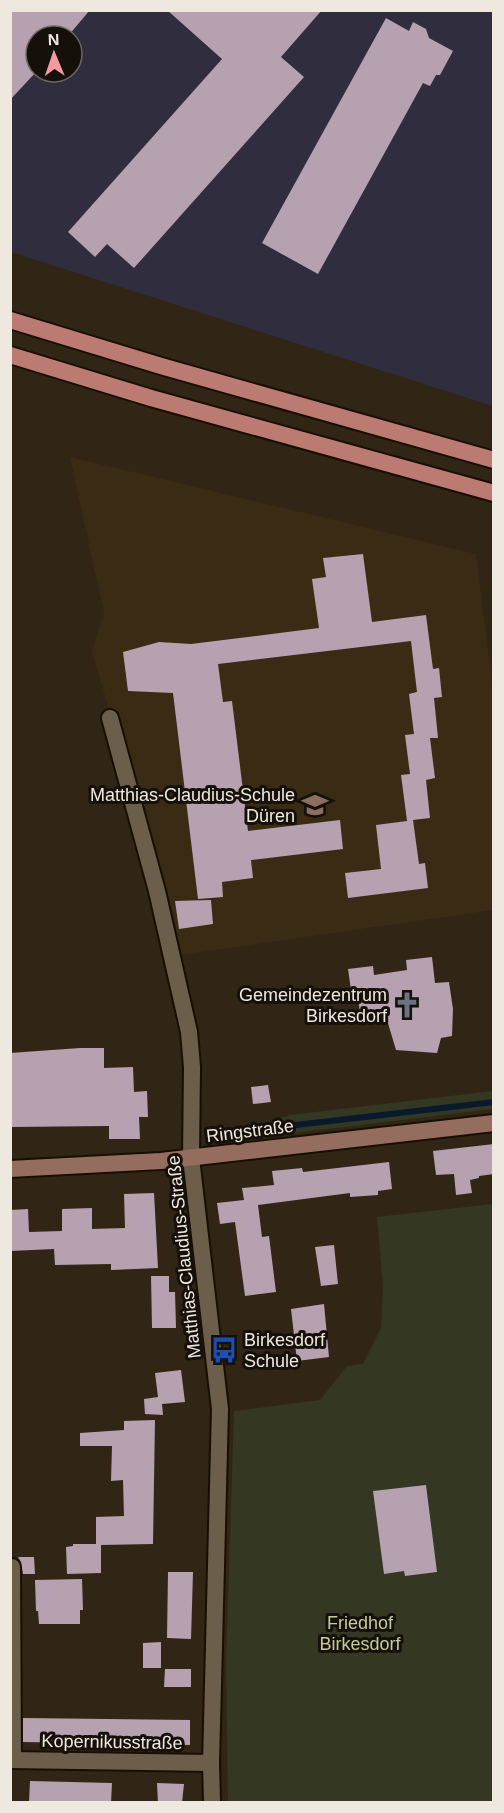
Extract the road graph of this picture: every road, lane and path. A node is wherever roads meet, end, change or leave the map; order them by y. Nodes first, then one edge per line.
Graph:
1 (10, 321) edge
2 (10, 355) edge
3 (494, 460) edge
4 (494, 493) edge
5 (110, 718) dead end
6 (494, 1123) edge
7 (191, 1158) junction
8 (10, 1169) edge
9 (12, 1567) edge
10 (12, 1760) edge
11 (211, 1763) junction
12 (212, 1803) edge

1 - 3 main road
2 - 4 main road
5 - 7 street, Matthias-Claudius-Straße
6 - 7 main road, Ringstraße
7 - 8 main road, Ringstraße
7 - 11 street, Matthias-Claudius-Straße
9 - 10 street, Kopernikusstraße
10 - 11 street, Kopernikusstraße
11 - 12 street, Matthias-Claudius-Straße

